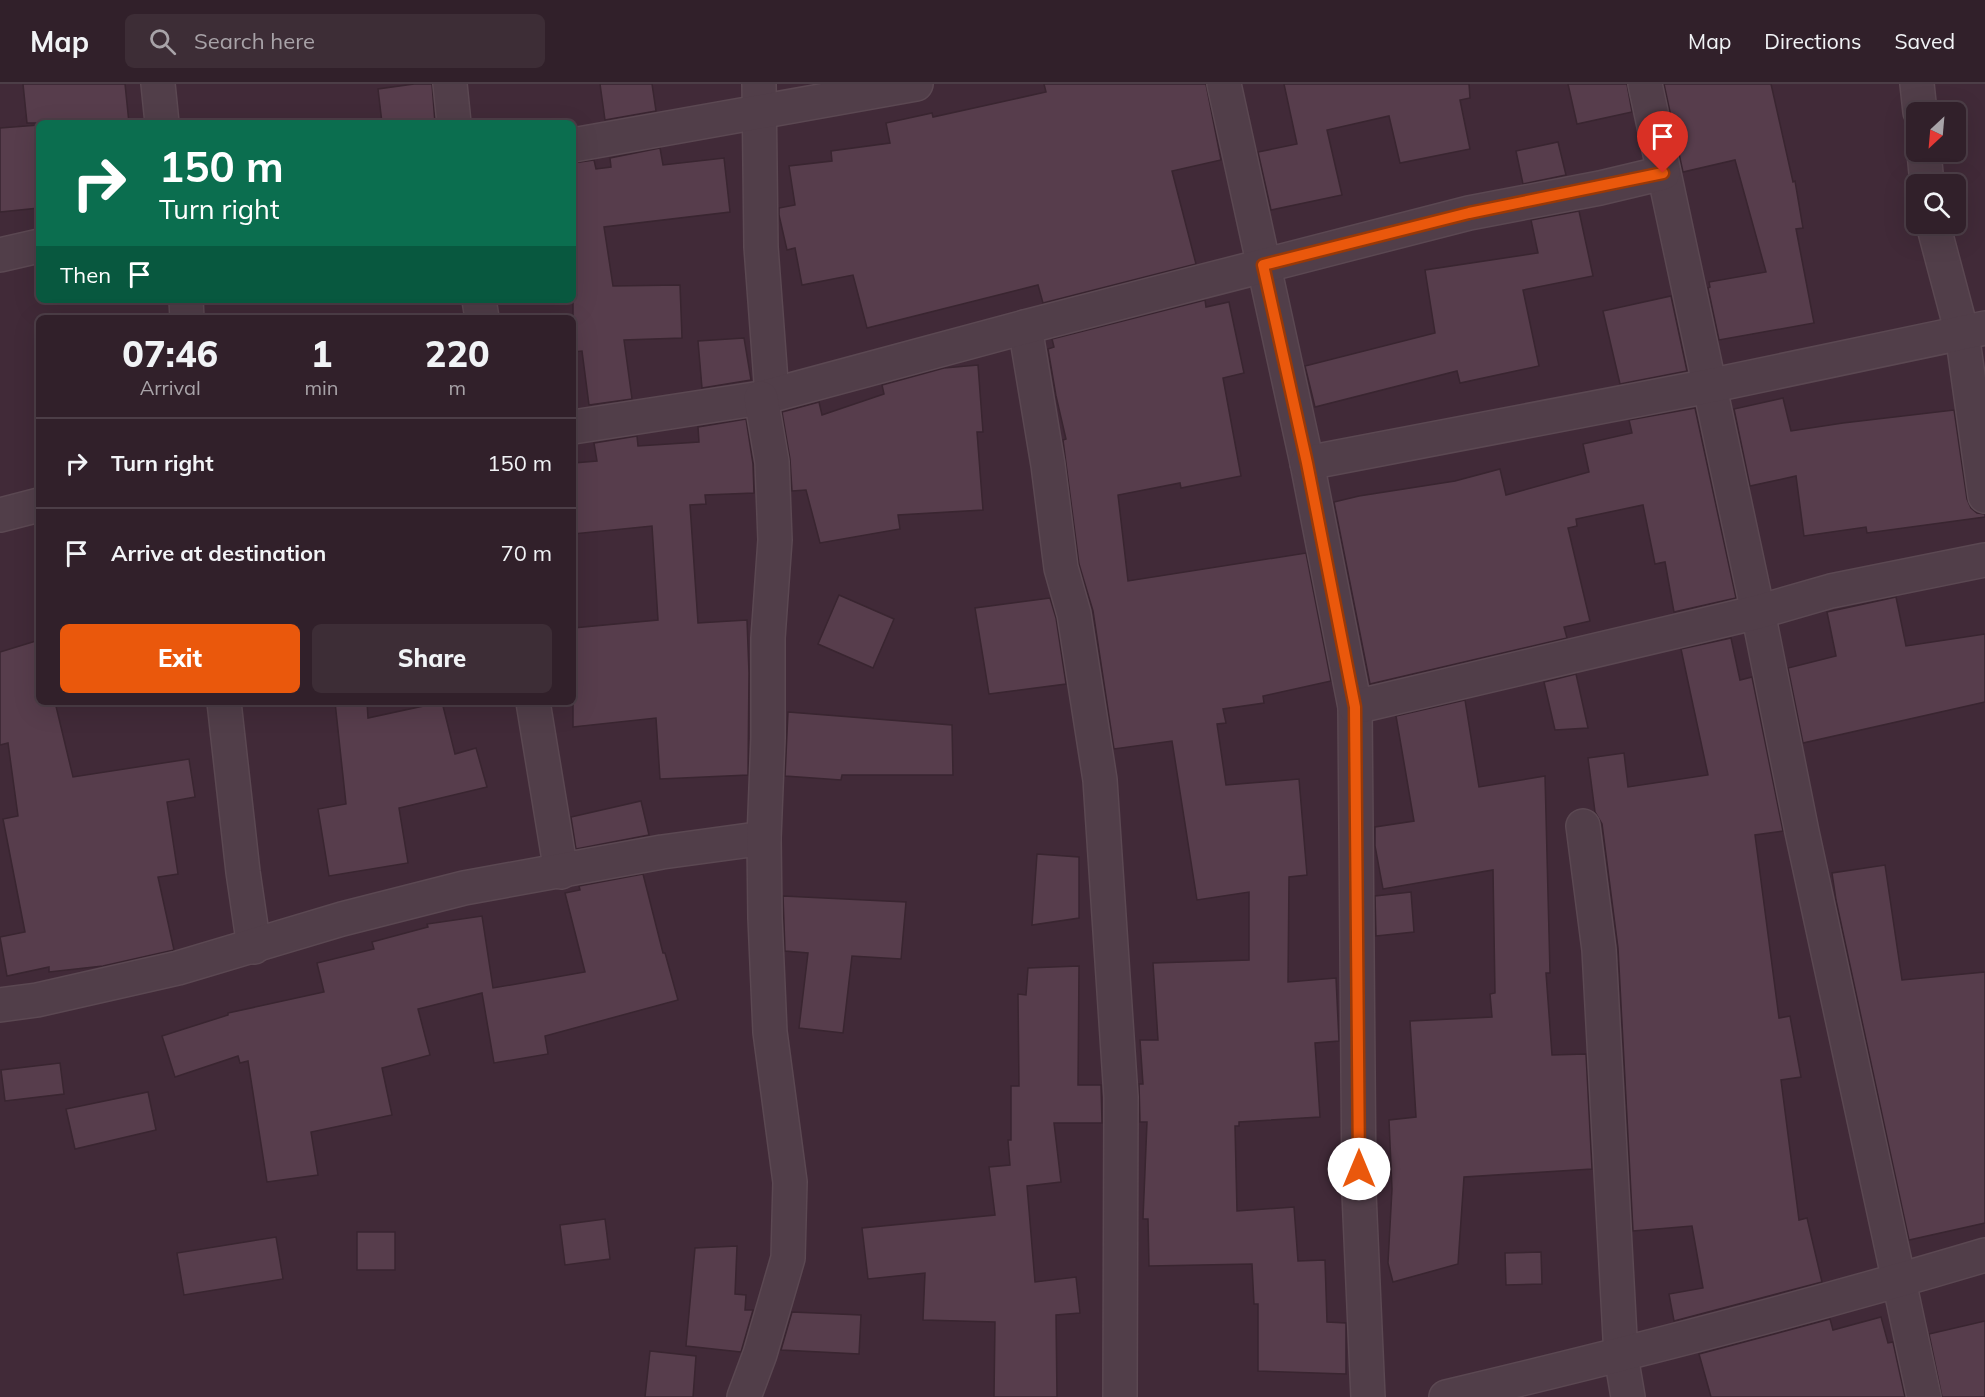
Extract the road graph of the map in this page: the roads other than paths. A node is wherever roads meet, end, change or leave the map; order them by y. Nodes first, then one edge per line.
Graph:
1 (158, 84) edge
2 (450, 84) edge
3 (916, 84) edge
4 (1224, 84) edge
5 (1645, 84) edge
6 (1917, 84) edge
7 (760, 98) edge
8 (1919, 102) edge
9 (162, 120) edge
10 (454, 120) edge
11 (576, 144) edge
12 (1663, 173) junction
13 (1937, 234) edge
14 (36, 247) edge
15 (0, 255) edge
16 (1263, 265) junction
17 (1025, 327) junction
18 (1973, 331) edge
19 (1709, 386) junction
20 (767, 396) junction
21 (576, 427) edge
22 (1307, 463) junction
23 (1985, 496) edge
24 (36, 506) edge
25 (0, 514) edge
26 (1985, 561) edge
27 (1758, 612) junction
28 (224, 705) edge
29 (533, 705) edge
30 (1355, 707) junction
31 (1583, 826) dead end
32 (764, 838) junction
33 (561, 872) junction
34 (254, 947) junction
35 (0, 1005) edge
36 (1985, 1255) edge
37 (1899, 1281) junction
38 (1621, 1356) junction
39 (744, 1397) edge
40 (1119, 1397) edge
41 (1368, 1397) edge
42 (1446, 1397) edge
43 (1628, 1397) edge
44 (1924, 1397) edge

1 - 9 street
2 - 10 street
3 - 7 street
4 - 16 street
5 - 12 street
6 - 8 street
7 - 11 street
7 - 20 street
12 - 16 street
12 - 19 street
13 - 18 street
14 - 15 street
16 - 17 street
16 - 22 street
17 - 20 street
17 - 40 street
18 - 19 street
18 - 23 street
19 - 22 street
19 - 27 street
20 - 21 street
20 - 32 street
22 - 30 street
24 - 25 street
26 - 27 street
27 - 30 street
27 - 37 street
28 - 34 street
29 - 33 street
30 - 41 street
31 - 38 street
32 - 33 street
32 - 39 street
33 - 34 street
34 - 35 street
36 - 37 street
37 - 38 street
37 - 44 street
38 - 42 street
38 - 43 street

